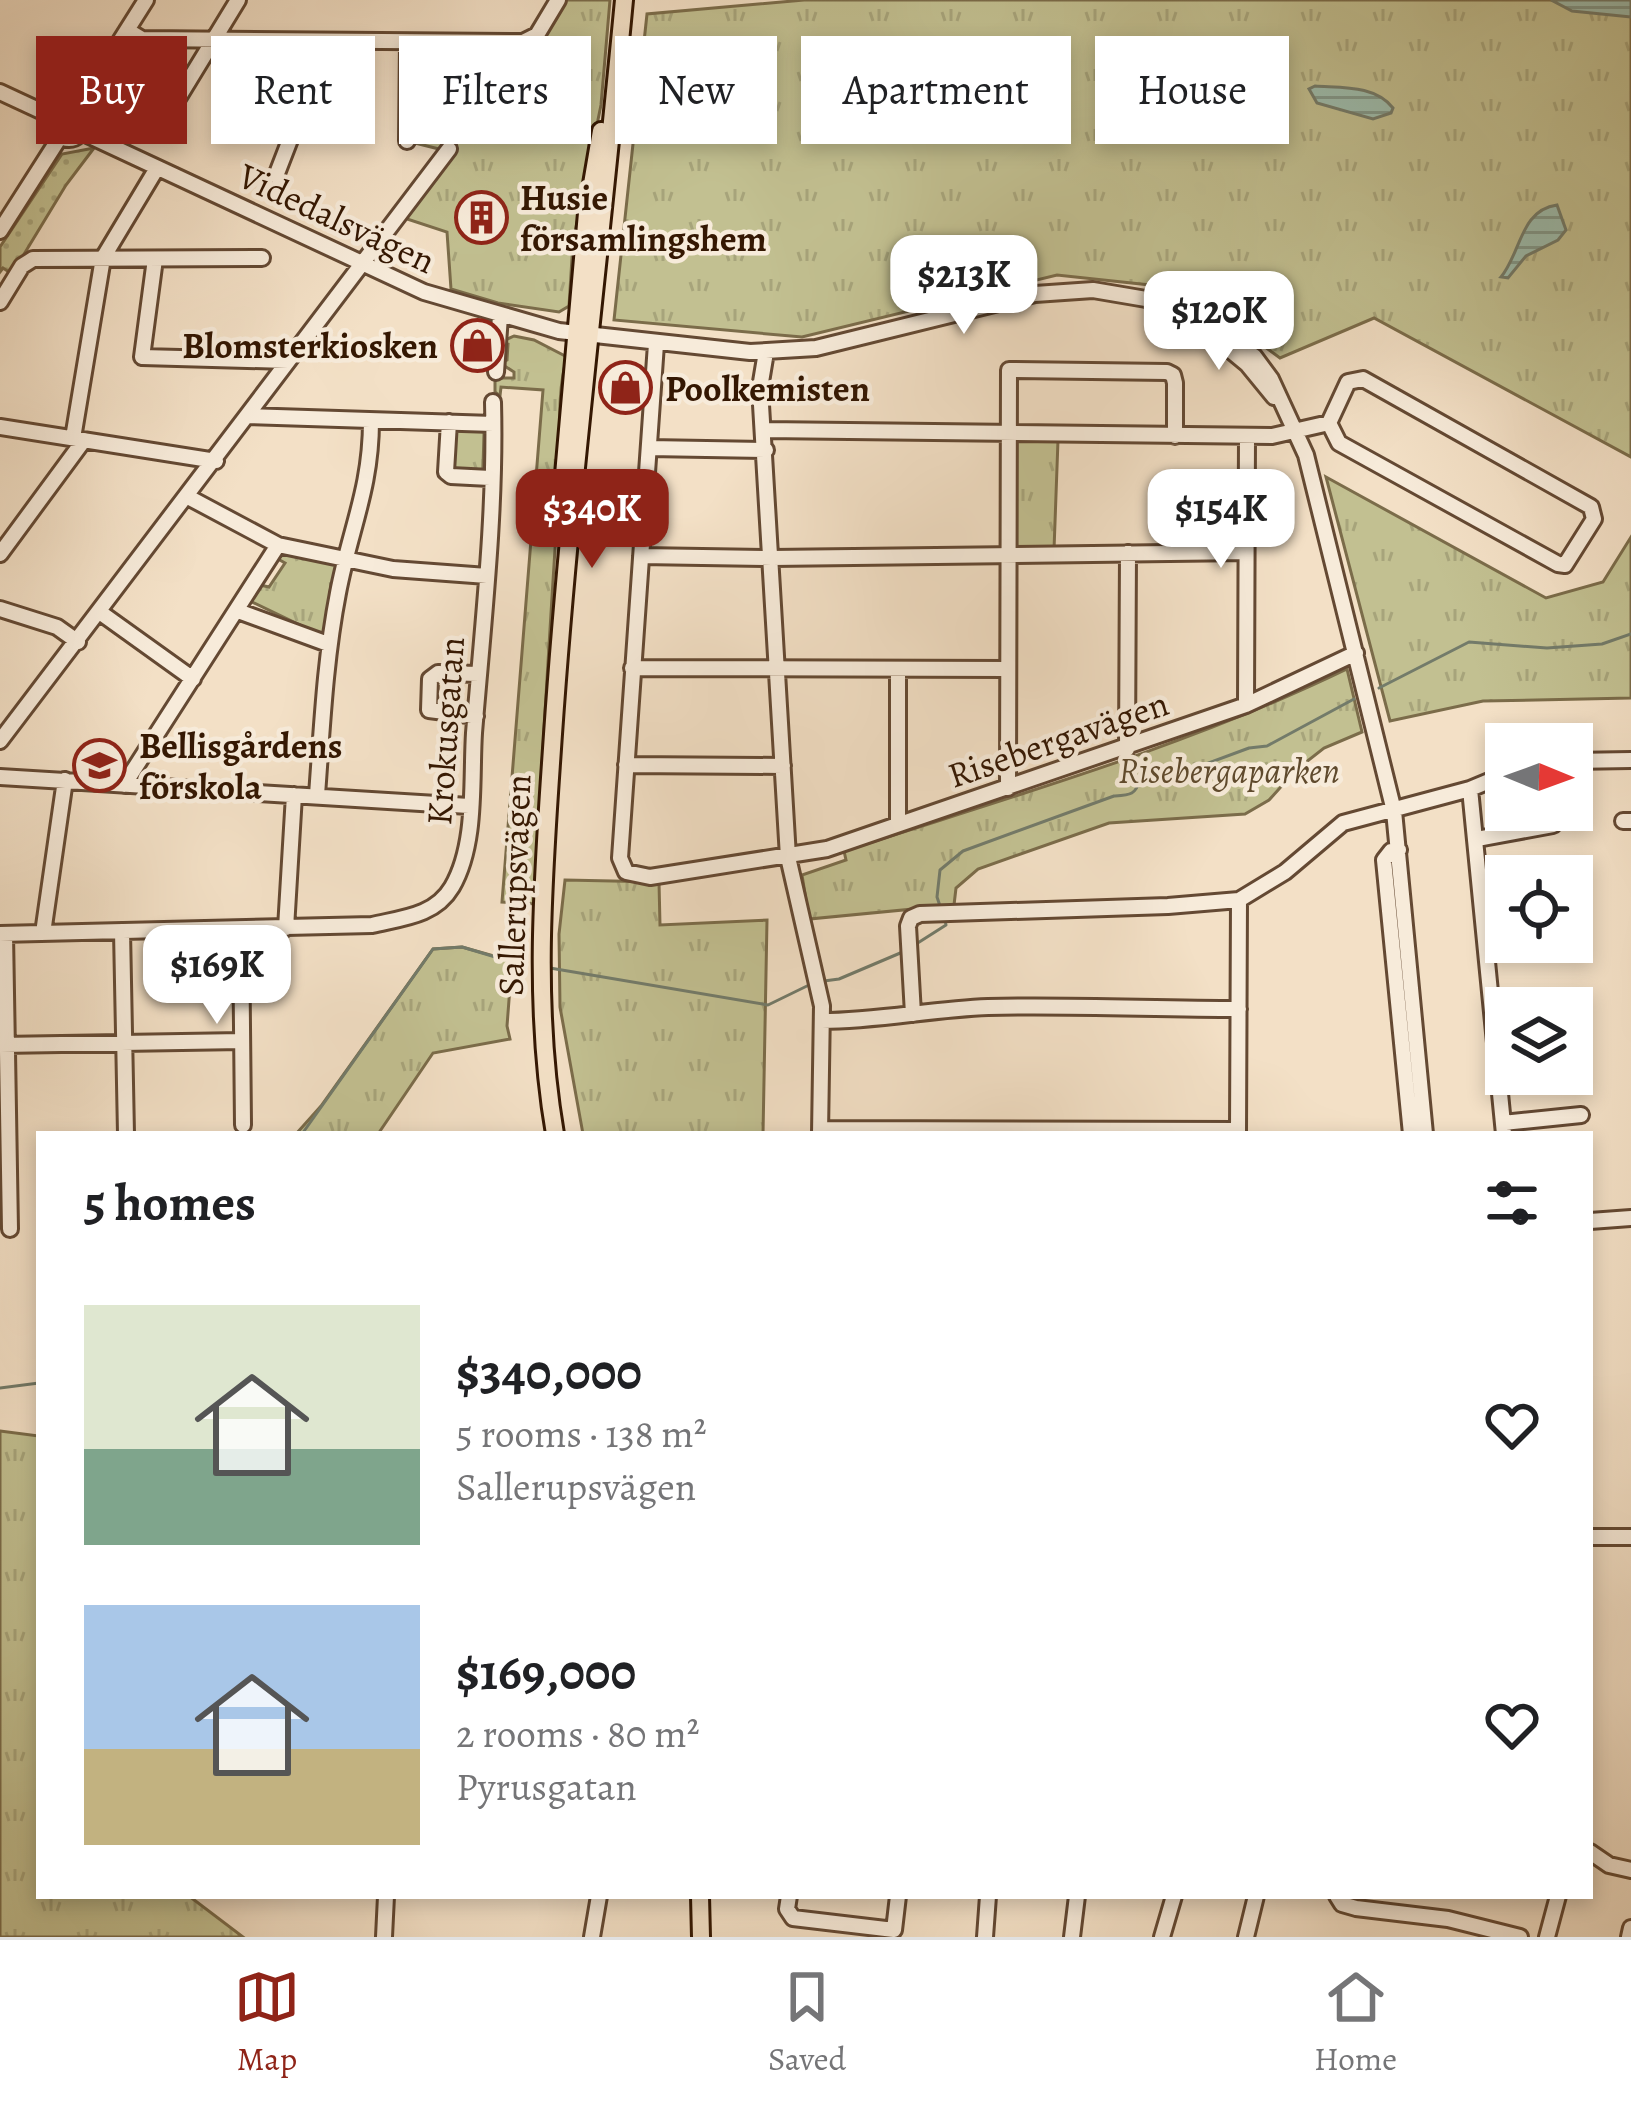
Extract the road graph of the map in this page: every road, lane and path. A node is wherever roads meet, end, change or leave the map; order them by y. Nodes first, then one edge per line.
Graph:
1 (146, 0) edge
2 (238, 0) edge
3 (558, 0) edge
4 (620, 0) edge
5 (128, 30) junction
6 (124, 36) edge
7 (216, 36) edge
8 (534, 36) edge
9 (211, 40) edge
10 (211, 45) edge
11 (187, 84) edge
12 (0, 92) edge
13 (36, 109) edge
14 (55, 144) edge
15 (106, 144) edge
16 (288, 144) edge
17 (449, 149) dead end
18 (157, 168) junction
19 (276, 176) dead end
20 (0, 231) edge
21 (262, 257) dead end
22 (103, 258) junction
23 (155, 260) junction
24 (362, 264) junction
25 (0, 302) edge
26 (500, 316) junction
27 (583, 335) junction
28 (656, 344) junction
29 (766, 352) junction
30 (288, 361) junction
31 (496, 372) dead end
32 (493, 402) dead end
33 (250, 416) junction
34 (370, 421) junction
35 (448, 422) junction
36 (1329, 423) junction
37 (494, 424) junction
38 (1293, 424) junction
39 (0, 427) edge
40 (765, 430) junction
41 (1009, 434) junction
42 (1174, 436) junction
43 (1247, 436) junction
44 (78, 439) junction
45 (650, 448) junction
46 (766, 451) junction
47 (216, 461) junction
48 (490, 478) junction
49 (188, 497) junction
50 (278, 545) junction
51 (1246, 552) junction
52 (0, 554) edge
53 (1128, 554) junction
54 (1008, 555) junction
55 (640, 556) junction
56 (772, 558) junction
57 (344, 560) junction
58 (487, 576) junction
59 (0, 608) edge
60 (238, 611) junction
61 (101, 613) junction
62 (78, 642) junction
63 (328, 644) junction
64 (1356, 653) junction
65 (632, 668) junction
66 (898, 669) junction
67 (1008, 669) junction
68 (777, 671) junction
69 (479, 674) junction
70 (193, 679) junction
71 (1246, 706) junction
72 (476, 716) junction
73 (0, 740) edge
74 (1127, 749) junction
75 (1593, 760) edge
76 (1631, 760) edge
77 (626, 765) junction
78 (783, 766) junction
79 (0, 777) edge
80 (65, 780) junction
81 (1485, 783) edge
82 (124, 785) junction
83 (1008, 788) junction
84 (1470, 789) junction
85 (294, 795) junction
86 (317, 796) junction
87 (469, 806) junction
88 (1394, 811) junction
89 (898, 824) junction
90 (1518, 831) edge
91 (1477, 838) junction
92 (1399, 850) junction
93 (788, 856) junction
94 (1239, 900) junction
95 (1485, 921) edge
96 (241, 928) junction
97 (286, 928) junction
98 (122, 931) junction
99 (43, 933) junction
100 (3, 934) edge
101 (1239, 1010) junction
102 (913, 1014) junction
103 (822, 1021) junction
104 (242, 1040) junction
105 (124, 1041) junction
106 (4, 1045) edge
107 (1503, 1095) edge
108 (1581, 1115) dead end
109 (243, 1125) dead end
110 (1504, 1129) edge
111 (126, 1131) edge
112 (555, 1131) edge
113 (820, 1131) edge
114 (1238, 1131) edge
115 (1411, 1131) edge
116 (1425, 1131) edge
117 (1631, 1218) edge
118 (1593, 1221) edge
119 (10, 1229) dead end
120 (1593, 1537) edge
121 (1631, 1537) edge
122 (1593, 1854) edge
123 (1631, 1870) edge
124 (386, 1899) edge
125 (598, 1899) edge
126 (700, 1899) edge
127 (789, 1899) edge
128 (898, 1899) edge
129 (988, 1899) edge
130 (1077, 1899) edge
131 (1173, 1899) edge
132 (1255, 1899) edge
133 (1339, 1899) edge
134 (1557, 1899) edge
135 (1631, 1928) edge
136 (896, 1934) edge
137 (701, 1935) edge
138 (384, 1937) edge
139 (592, 1937) edge
140 (985, 1937) edge
141 (1072, 1937) edge
142 (1162, 1937) edge
143 (1246, 1937) edge
144 (1520, 1937) edge
145 (1547, 1937) edge
146 (1629, 1937) edge

1 - 5 street
2 - 7 street
3 - 8 street
4 - 27 main road, Sallerupsvägen
5 - 6 street
5 - 9 street
10 - 11 street
12 - 13 street
14 - 20 street
15 - 18 street, Videdalsvägen
16 - 19 street
17 - 24 street
18 - 22 street
18 - 24 street, Videdalsvägen
21 - 23 street
22 - 23 street
22 - 25 street
22 - 44 street
23 - 30 street
24 - 26 street, Videdalsvägen
24 - 30 street
26 - 27 street, Videdalsvägen
26 - 31 street
27 - 28 street, Videdalsvägen
27 - 112 main road, Sallerupsvägen
28 - 29 street, Videdalsvägen
28 - 45 street
29 - 38 street, Videdalsvägen
29 - 40 street
30 - 33 street
32 - 37 street, Krokusgatan
33 - 34 street
33 - 47 street
34 - 35 street
34 - 57 street
35 - 37 street
35 - 48 street
36 - 36 street
36 - 38 street
37 - 48 street, Krokusgatan
38 - 43 street
38 - 64 street
39 - 44 street
40 - 41 street
40 - 46 street
41 - 42 street
41 - 42 street
41 - 54 street
42 - 43 street
43 - 51 street
44 - 47 street
44 - 52 street
45 - 46 street
45 - 55 street
46 - 56 street
47 - 49 street
48 - 58 street, Krokusgatan
49 - 50 street
49 - 61 street
50 - 57 street
50 - 60 street
51 - 53 street
51 - 71 street
53 - 54 street
53 - 74 street
54 - 56 street
54 - 67 street
55 - 56 street
55 - 65 street
56 - 68 street
57 - 58 street
57 - 63 street
58 - 69 street, Krokusgatan
59 - 62 street
60 - 63 street
60 - 70 street
61 - 62 street
61 - 70 street
62 - 73 street
63 - 86 street
64 - 71 street, Risebergavägen
64 - 88 street
65 - 68 street
65 - 77 street
66 - 67 street
66 - 68 street
66 - 89 street
67 - 83 street
68 - 78 street
69 - 72 street, Krokusgatan
69 - 72 street
70 - 82 street
71 - 74 street, Risebergavägen
72 - 87 street, Krokusgatan
74 - 83 street, Risebergavägen
75 - 76 street
77 - 78 street
77 - 93 street, Risebergavägen
78 - 93 street
79 - 80 street
80 - 82 street
80 - 99 street
81 - 84 street
82 - 85 street
83 - 89 street, Risebergavägen
84 - 88 street
84 - 91 street
85 - 86 street
85 - 97 street
86 - 87 street
87 - 97 street, Krokusgatan
88 - 92 street
88 - 94 street
89 - 93 street, Risebergavägen
90 - 91 street
91 - 95 street
92 - 115 street
92 - 116 street
93 - 103 street
94 - 101 street
94 - 102 street
96 - 97 street, Krokusgatan
96 - 98 street, Krokusgatan
96 - 104 street
98 - 99 street, Krokusgatan
98 - 105 street
99 - 100 street, Krokusgatan
100 - 106 street
101 - 102 street
101 - 114 street
102 - 103 street
103 - 113 street
104 - 105 street
104 - 109 street
105 - 106 street
105 - 111 street
106 - 119 street
107 - 110 street
108 - 110 street
117 - 118 street
120 - 121 street
122 - 123 street
124 - 138 street
125 - 139 street
126 - 137 main road
127 - 136 street
128 - 136 street
129 - 140 street
130 - 141 street
131 - 142 street
132 - 143 street
133 - 144 street
134 - 145 street
135 - 146 street

